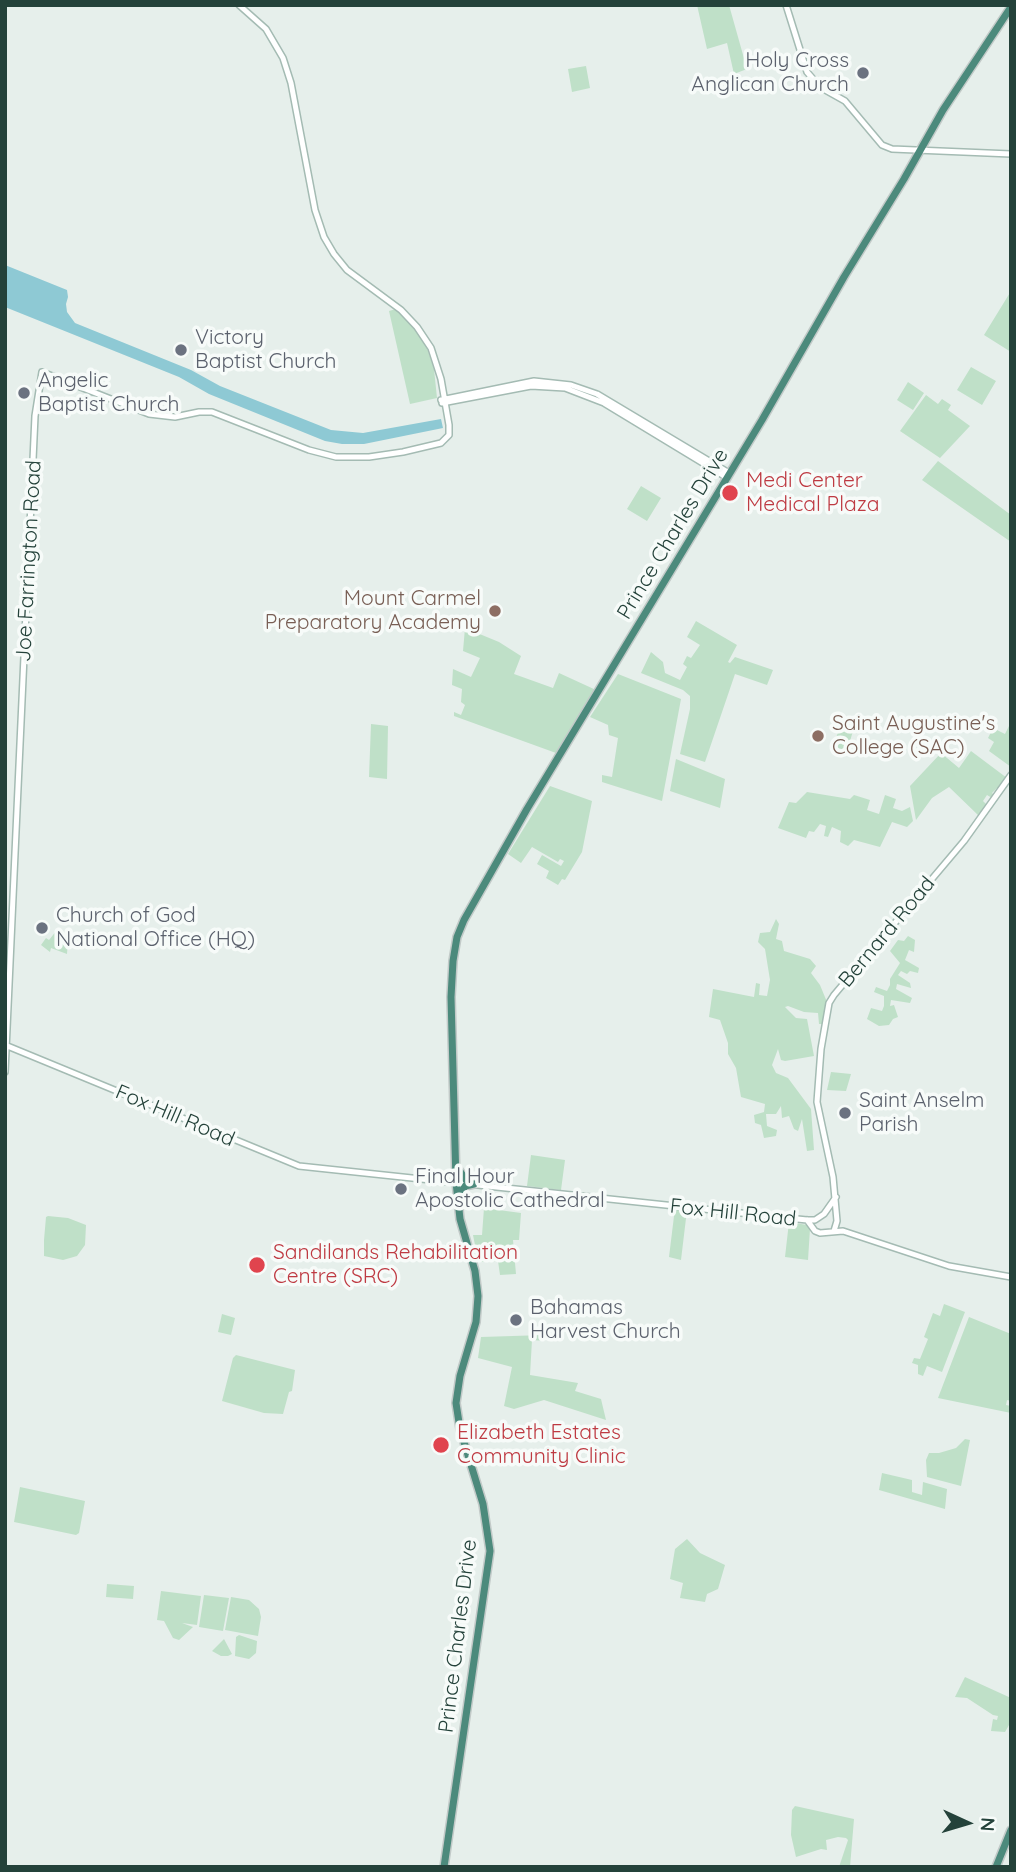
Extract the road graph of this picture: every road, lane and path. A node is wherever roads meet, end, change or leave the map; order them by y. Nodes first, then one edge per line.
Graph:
1 (239, 5) edge
2 (786, 5) edge
3 (1011, 7) edge
4 (923, 149) junction
5 (1011, 155) edge
6 (443, 401) junction
7 (728, 475) junction
8 (1011, 775) edge
9 (6, 1042) edge
10 (18, 1050) junction
11 (6, 1058) edge
12 (5, 1072) edge
13 (456, 1136) junction
14 (459, 1181) junction
15 (474, 1184) junction
16 (485, 1184) junction
17 (461, 1193) junction
18 (834, 1207) junction
19 (809, 1223) junction
20 (836, 1228) junction
21 (468, 1250) junction
22 (1011, 1277) edge
23 (1011, 1830) edge
24 (444, 1867) edge
25 (996, 1867) edge

1 - 6 main road
2 - 4 main road
3 - 4 highway, Prince Charles Drive
4 - 5 main road
4 - 7 highway, Prince Charles Drive
6 - 7 main road
6 - 9 main road, Joe Farrington Road
7 - 13 highway, Prince Charles Drive
8 - 18 main road, Bernard Road
9 - 10 main road, Fox Hill Road
9 - 11 main road, Joe Farrington Road
10 - 11 main road
10 - 14 main road, Fox Hill Road
11 - 12 main road, Joe Farrington Road
13 - 14 highway, Prince Charles Drive
13 - 14 highway, Prince Charles Drive
14 - 15 main road, Fox Hill Road
14 - 16 main road, Fox Hill Road
14 - 17 highway, Prince Charles Drive
14 - 21 highway, Prince Charles Drive
15 - 16 main road, Fox Hill Road
15 - 17 highway
16 - 19 main road, Fox Hill Road
17 - 21 highway, Prince Charles Drive
18 - 19 main road
18 - 20 main road
19 - 20 main road, Fox Hill Road
20 - 22 main road
21 - 24 highway, Prince Charles Drive
23 - 25 highway

